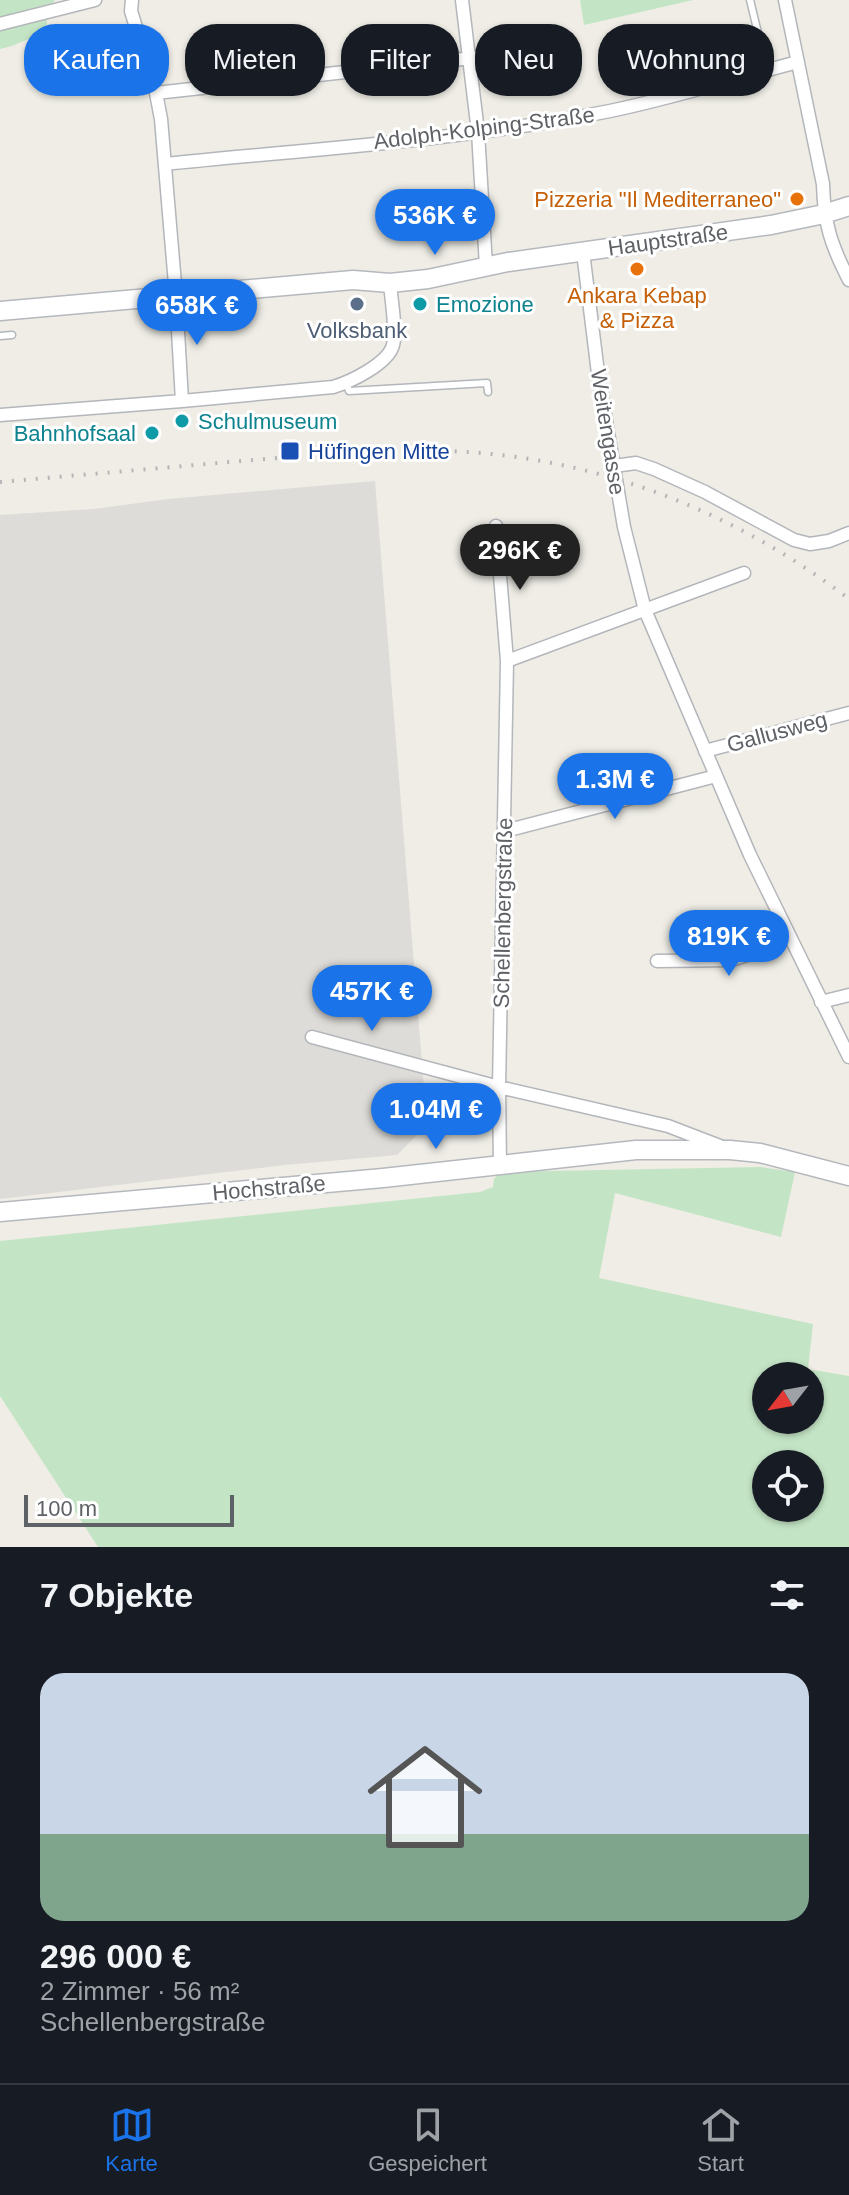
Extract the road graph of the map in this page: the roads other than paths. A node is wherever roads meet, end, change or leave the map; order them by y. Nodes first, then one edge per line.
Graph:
1 (95, 0) edge
2 (132, 0) edge
3 (462, 0) edge
4 (750, 0) edge
5 (785, 0) edge
6 (0, 24) edge
7 (135, 24) edge
8 (756, 24) edge
9 (475, 57) edge
10 (470, 58) junction
11 (798, 62) junction
12 (774, 69) edge
13 (169, 92) edge
14 (157, 96) edge
15 (668, 96) edge
16 (478, 132) junction
17 (165, 164) junction
18 (849, 206) edge
19 (824, 214) junction
20 (583, 252) junction
21 (486, 266) junction
22 (849, 280) edge
23 (390, 283) junction
24 (176, 296) junction
25 (0, 311) edge
26 (12, 335) dead end
27 (0, 336) edge
28 (346, 383) junction
29 (488, 392) dead end
30 (182, 401) junction
31 (0, 415) edge
32 (614, 466) junction
33 (496, 526) dead end
34 (849, 533) edge
35 (744, 573) dead end
36 (645, 610) junction
37 (507, 661) junction
38 (849, 713) edge
39 (705, 751) junction
40 (716, 776) junction
41 (505, 831) junction
42 (789, 936) junction
43 (657, 961) dead end
44 (849, 995) edge
45 (821, 1002) junction
46 (312, 1037) dead end
47 (849, 1057) edge
48 (499, 1087) junction
49 (730, 1150) junction
50 (500, 1165) junction
51 (849, 1176) edge
52 (0, 1212) edge

1 - 6 street
2 - 7 street
3 - 10 street
4 - 8 lane
5 - 11 street
9 - 10 street
10 - 13 street
10 - 16 street
11 - 12 street, Adolph-Kolping-Straße
11 - 19 street
14 - 17 street
15 - 16 street, Adolph-Kolping-Straße
16 - 17 street, Adolph-Kolping-Straße
16 - 21 street
17 - 24 street
18 - 19 main road, Hauptstraße
19 - 20 main road, Hauptstraße
19 - 22 street
20 - 21 main road, Hauptstraße
20 - 32 street, Weitengasse
21 - 23 main road, Hauptstraße
23 - 24 main road, Hauptstraße
23 - 28 street
24 - 25 main road, Hauptstraße
24 - 30 street
26 - 27 lane
28 - 29 lane
28 - 30 street
30 - 31 street
32 - 34 street
32 - 36 street, Weitengasse
33 - 37 street, Schellenbergstraße
35 - 36 street
36 - 37 street
36 - 39 street, Weitengasse
37 - 41 street, Schellenbergstraße
38 - 39 street, Gallusweg
39 - 40 street, Weitengasse
40 - 41 street
40 - 42 street, Weitengasse
41 - 48 street, Schellenbergstraße
42 - 43 street
42 - 45 street, Weitengasse
44 - 45 street
45 - 47 street, Weitengasse
46 - 48 street, Hochstraße
48 - 49 street, Hochstraße
48 - 50 street, Schellenbergstraße
49 - 50 main road, Hochstraße
49 - 51 main road, Hochstraße
50 - 52 main road, Hochstraße

